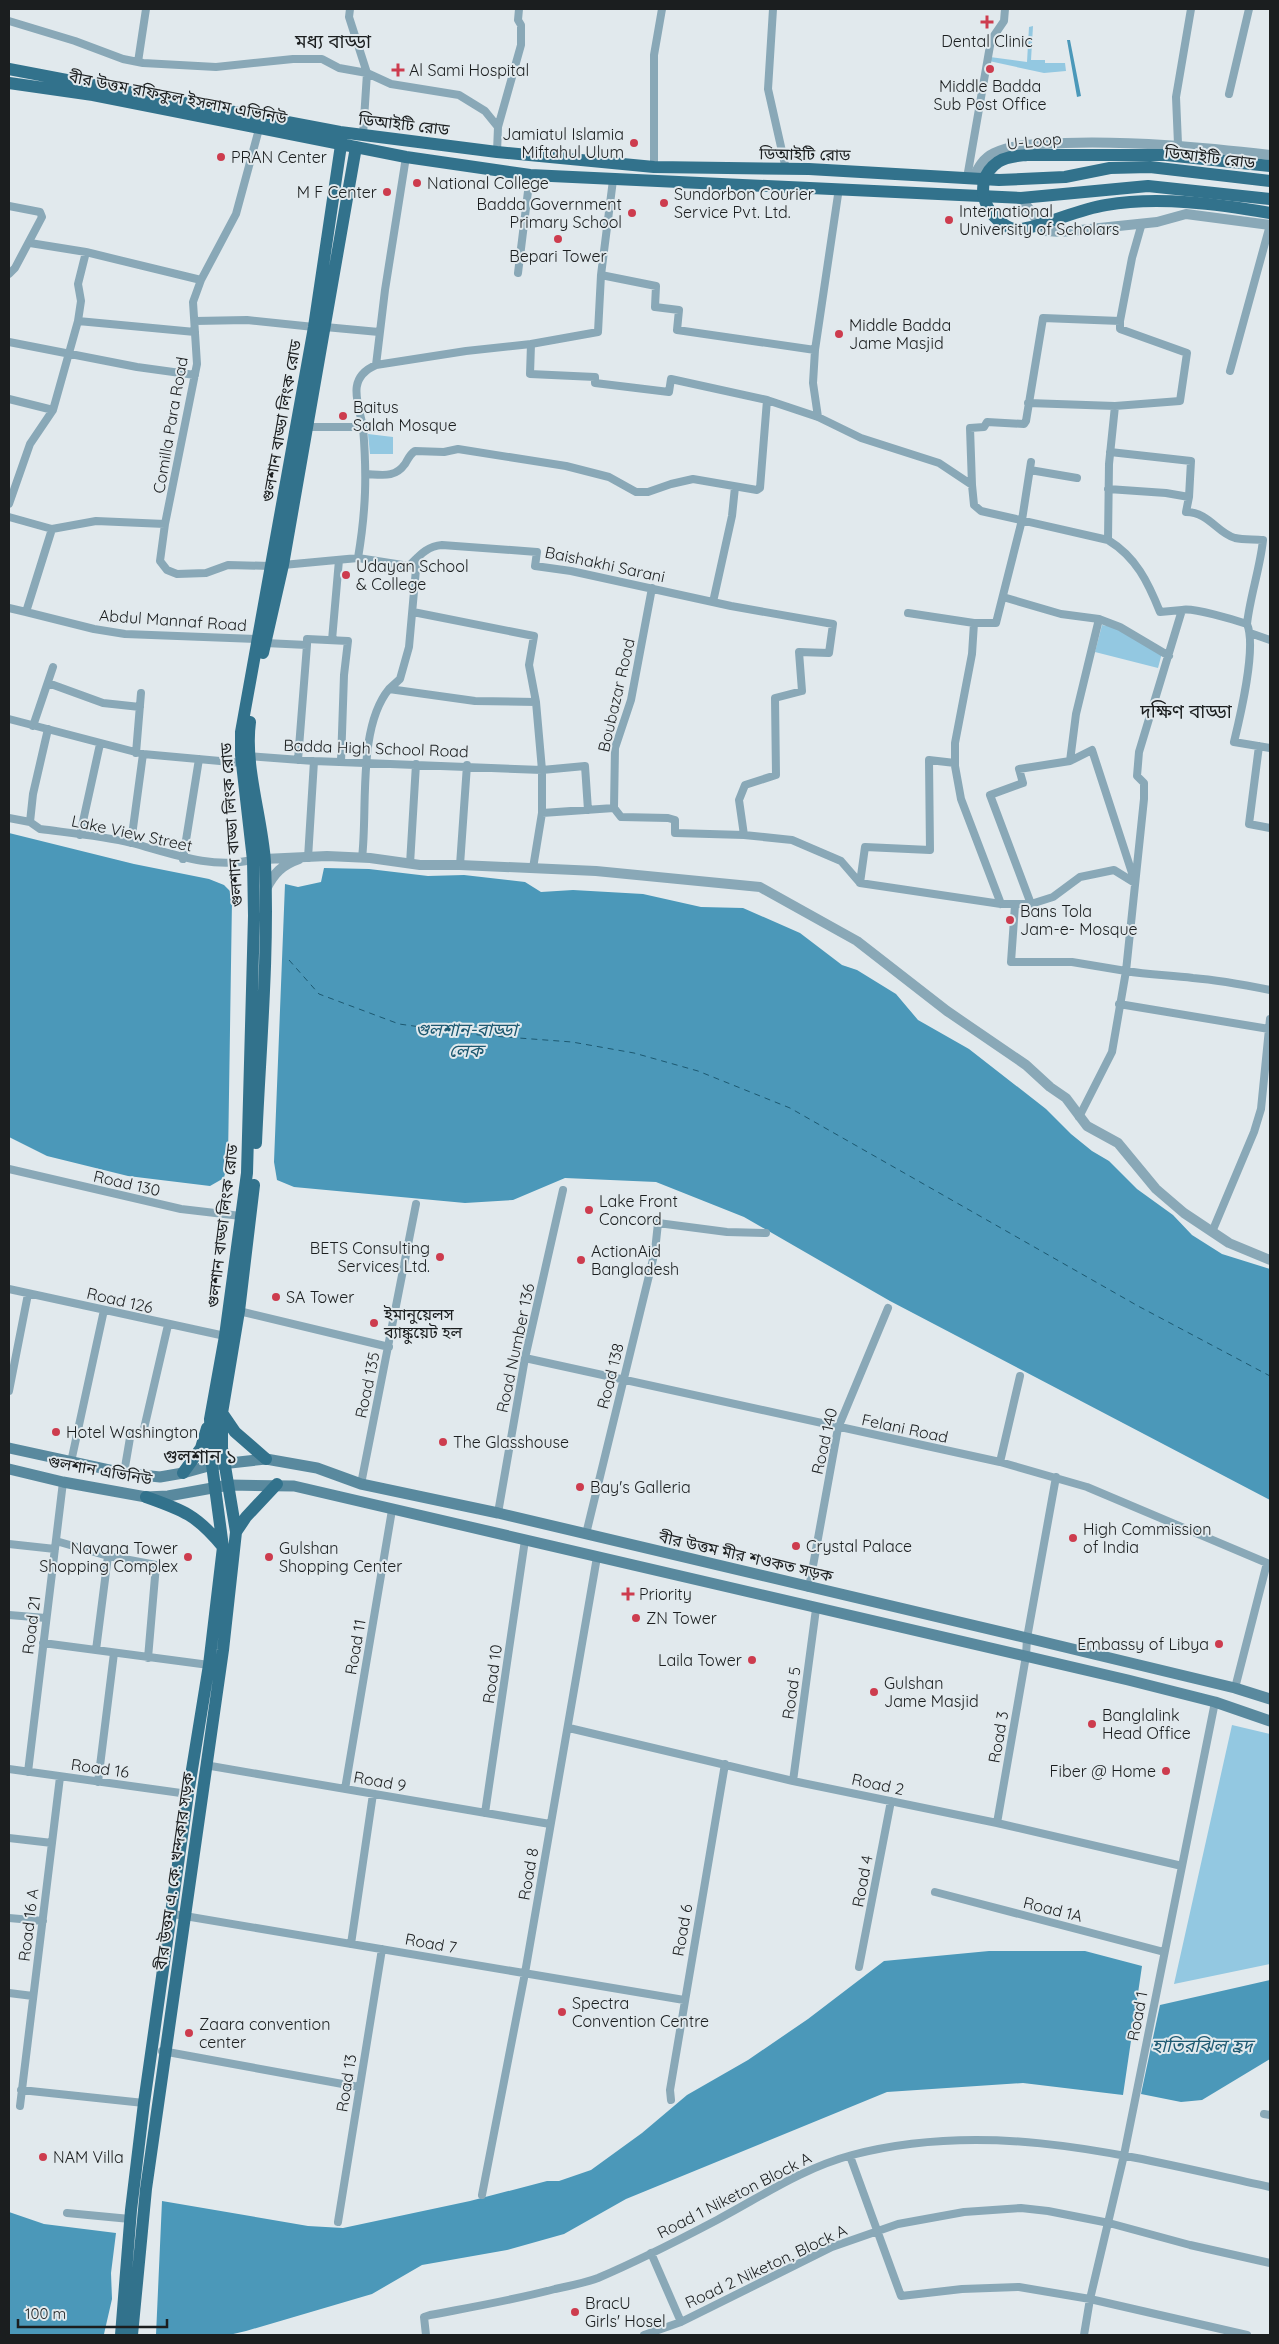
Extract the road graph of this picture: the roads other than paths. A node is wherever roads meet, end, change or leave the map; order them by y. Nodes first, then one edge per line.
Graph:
1 (146, 9) edge
2 (350, 9) edge
3 (519, 9) edge
4 (662, 9) edge
5 (773, 9) edge
6 (1006, 9) edge
7 (1191, 9) edge
8 (1249, 9) edge
9 (9, 21) edge
10 (138, 62) junction
11 (9, 68) edge
12 (367, 73) junction
13 (9, 83) edge
14 (1228, 94) dead end
15 (498, 127) junction
16 (259, 129) junction
17 (363, 135) junction
18 (340, 138) junction
19 (1178, 144) junction
20 (356, 147) junction
21 (495, 152) junction
22 (1270, 155) edge
23 (406, 157) junction
24 (1270, 166) edge
25 (654, 167) junction
26 (493, 169) junction
27 (786, 169) junction
28 (530, 174) junction
29 (970, 178) junction
30 (613, 180) junction
31 (1270, 181) edge
32 (839, 188) junction
33 (1021, 198) junction
34 (1270, 199) edge
35 (9, 206) edge
36 (1270, 213) edge
37 (1142, 224) junction
38 (1270, 225) edge
39 (30, 243) junction
40 (86, 252) junction
41 (518, 273) dead end
42 (9, 274) edge
43 (601, 275) junction
44 (201, 280) junction
45 (78, 321) junction
46 (194, 321) junction
47 (1120, 321) junction
48 (320, 327) junction
49 (195, 332) junction
50 (379, 332) junction
51 (9, 342) edge
52 (531, 344) junction
53 (815, 350) junction
54 (69, 356) junction
55 (376, 366) junction
56 (1230, 371) dead end
57 (195, 375) junction
58 (9, 399) edge
59 (767, 400) junction
60 (1028, 403) junction
61 (1115, 406) junction
62 (53, 410) junction
63 (818, 418) junction
64 (306, 427) junction
65 (363, 427) junction
66 (1110, 452) junction
67 (367, 474) junction
68 (1077, 478) dead end
69 (972, 484) junction
70 (734, 487) junction
71 (1108, 489) junction
72 (1188, 497) junction
73 (9, 504) edge
74 (9, 517) edge
75 (1022, 520) junction
76 (165, 524) junction
77 (52, 529) junction
78 (1108, 540) junction
79 (358, 558) junction
80 (417, 558) junction
81 (340, 560) junction
82 (1261, 560) junction
83 (1270, 561) edge
84 (277, 565) junction
85 (652, 588) junction
86 (1003, 597) junction
87 (713, 602) junction
88 (10, 609) edge
89 (1182, 610) junction
90 (26, 612) junction
91 (413, 612) junction
92 (908, 613) dead end
93 (9, 618) edge
94 (1099, 620) junction
95 (974, 623) junction
96 (1247, 624) junction
97 (1250, 633) junction
98 (332, 640) junction
99 (1270, 640) edge
100 (262, 641) junction
101 (307, 645) junction
102 (1169, 656) junction
103 (53, 667) dead end
104 (48, 683) junction
105 (389, 688) junction
106 (141, 693) dead end
107 (536, 702) junction
108 (140, 707) junction
109 (9, 719) edge
110 (33, 726) junction
111 (48, 730) junction
112 (100, 744) junction
113 (1260, 746) junction
114 (1270, 748) edge
115 (140, 753) junction
116 (245, 758) junction
117 (199, 759) junction
118 (298, 760) junction
119 (314, 761) junction
120 (1070, 761) junction
121 (341, 762) junction
122 (367, 763) junction
123 (955, 763) junction
124 (416, 764) junction
125 (467, 765) junction
126 (542, 770) junction
127 (614, 808) junction
128 (588, 810) junction
129 (542, 813) junction
130 (9, 818) edge
131 (30, 822) junction
132 (1270, 828) edge
133 (80, 835) junction
134 (744, 835) junction
135 (131, 843) junction
136 (305, 858) junction
137 (362, 858) junction
138 (183, 859) junction
139 (259, 859) junction
140 (410, 864) junction
141 (460, 865) junction
142 (533, 868) junction
143 (860, 883) junction
144 (1135, 883) junction
145 (266, 889) junction
146 (1001, 904) junction
147 (1031, 904) junction
148 (1015, 905) junction
149 (1126, 971) junction
150 (1270, 990) edge
151 (1119, 1004) junction
152 (1270, 1019) edge
153 (1269, 1028) junction
154 (1079, 1117) junction
155 (9, 1169) edge
156 (563, 1190) dead end
157 (416, 1204) dead end
158 (241, 1216) junction
159 (1212, 1232) junction
160 (766, 1233) dead end
161 (1270, 1260) edge
162 (9, 1289) edge
163 (28, 1294) junction
164 (888, 1308) dead end
165 (104, 1310) junction
166 (239, 1311) junction
167 (168, 1325) junction
168 (225, 1336) junction
169 (389, 1347) junction
170 (525, 1358) junction
171 (1020, 1376) dead end
172 (623, 1380) junction
173 (9, 1391) edge
174 (222, 1412) junction
175 (210, 1418) junction
176 (838, 1428) junction
177 (9, 1448) edge
178 (266, 1459) junction
179 (71, 1462) junction
180 (1000, 1462) junction
181 (218, 1464) junction
182 (9, 1469) edge
183 (124, 1473) junction
184 (183, 1473) junction
185 (1056, 1477) junction
186 (63, 1482) junction
187 (277, 1484) junction
188 (361, 1484) junction
189 (229, 1485) junction
190 (215, 1487) junction
191 (146, 1497) junction
192 (392, 1510) junction
193 (498, 1513) junction
194 (236, 1532) junction
195 (586, 1534) junction
196 (525, 1540) junction
197 (9, 1544) edge
198 (55, 1544) junction
199 (223, 1547) junction
200 (108, 1556) junction
201 (598, 1557) junction
202 (809, 1588) junction
203 (816, 1608) junction
204 (9, 1615) edge
205 (46, 1618) junction
206 (1026, 1638) junction
207 (43, 1643) junction
208 (96, 1650) junction
209 (114, 1653) junction
210 (1026, 1656) junction
211 (148, 1658) junction
212 (209, 1665) junction
213 (1236, 1688) junction
214 (1270, 1699) edge
215 (1215, 1702) junction
216 (1270, 1721) edge
217 (568, 1728) junction
218 (205, 1764) junction
219 (726, 1764) junction
220 (9, 1769) edge
221 (28, 1772) junction
222 (60, 1777) junction
223 (793, 1781) junction
224 (98, 1782) junction
225 (345, 1789) junction
226 (188, 1794) junction
227 (373, 1794) junction
228 (892, 1801) junction
229 (485, 1813) junction
230 (550, 1824) junction
231 (997, 1824) junction
232 (9, 1838) edge
233 (52, 1843) junction
234 (1182, 1866) junction
235 (935, 1892) dead end
236 (179, 1915) junction
237 (9, 1918) edge
238 (43, 1921) junction
239 (351, 1944) junction
240 (382, 1949) junction
241 (1164, 1952) junction
242 (859, 1967) dead end
243 (525, 1973) junction
244 (9, 1993) edge
245 (33, 1996) junction
246 (684, 2000) junction
247 (158, 2051) junction
248 (359, 2087) junction
249 (21, 2090) junction
250 (671, 2100) dead end
251 (144, 2103) junction
252 (20, 2106) dead end
253 (1124, 2155) junction
254 (850, 2156) junction
255 (1270, 2187) edge
256 (482, 2195) dead end
257 (67, 2213) dead end
258 (130, 2219) junction
259 (338, 2222) dead end
260 (1109, 2223) junction
261 (877, 2231) junction
262 (651, 2253) junction
263 (1270, 2262) edge
264 (1090, 2299) junction
265 (681, 2322) junction
266 (120, 2335) edge
267 (132, 2335) edge
268 (426, 2335) edge
269 (644, 2335) edge
270 (1084, 2335) edge
271 (1247, 2335) edge

1 - 10 street
2 - 12 street
3 - 15 street
4 - 25 street
5 - 27 street
6 - 29 street
7 - 19 street
8 - 14 street
9 - 10 street
10 - 12 street
11 - 18 main road, বীর উত্তম রফিকুল ইসলাম এভিনিউ
12 - 15 street
12 - 17 street
13 - 16 main road, বীর উত্তম রফিকুল ইসলাম এভিনিউ
15 - 21 street
16 - 18 main road, বীর উত্তম রফিকুল ইসলাম এভিনিউ
16 - 44 street, Comilla Para Road
17 - 18 main road, ডিআইটি রোড
17 - 21 main road, ডিআইটি রোড
18 - 20 main road, ডিআইটি রোড
18 - 48 main road, গুলশান বাড্ডা লিংক রোড
19 - 22 street
19 - 29 street
20 - 23 main road, ডিআইটি রোড
20 - 48 main road, গুলশান বাড্ডা লিংক রোড
21 - 25 main road, ডিআইটি রোড
21 - 26 main road
23 - 26 main road, ডিআইটি রোড
23 - 50 street
24 - 36 main road, U-Loop, bridge
25 - 27 main road, ডিআইটি রোড
26 - 28 main road, ডিআইটি রোড
27 - 29 main road, ডিআইটি রোড
28 - 30 main road, ডিআইটি রোড
28 - 41 street
29 - 31 main road, ডিআইটি রোড
30 - 32 main road, ডিআইটি রোড
30 - 43 street
32 - 33 main road, ডিআইটি রোড
32 - 53 street
33 - 34 main road, ডিআইটি রোড
33 - 37 street
35 - 39 street
37 - 38 street
37 - 47 street
38 - 56 street
39 - 40 street
39 - 42 street
40 - 44 street
40 - 45 street
43 - 52 street
43 - 53 street
44 - 46 street, Comilla Para Road
45 - 49 street
45 - 54 street
46 - 48 street
46 - 49 street, Comilla Para Road
47 - 60 street
47 - 61 street
48 - 50 street
48 - 64 main road, গুলশান বাড্ডা লিংক রোড
48 - 84 main road, গুলশান বাড্ডা লিংক রোড
49 - 57 street, Comilla Para Road
50 - 55 street
51 - 54 street
52 - 55 street
52 - 59 street
53 - 63 street
54 - 57 street
54 - 62 street
55 - 65 street
57 - 76 street, Comilla Para Road
58 - 62 street
59 - 63 street
59 - 70 street
60 - 61 street
60 - 69 street
61 - 66 street
62 - 73 street
63 - 69 street
64 - 65 street
64 - 84 main road, গুলশান বাড্ডা লিংক রোড
65 - 67 street
66 - 71 street
66 - 72 street
67 - 70 street
67 - 79 street
68 - 75 street
69 - 75 street
70 - 87 street
71 - 72 street
71 - 78 street
72 - 82 street
74 - 77 street
75 - 78 street
75 - 86 street
76 - 77 street
76 - 84 street, Comilla Para Road
77 - 90 street
78 - 89 street
79 - 80 street, Baishakhi Sarani
79 - 81 street
80 - 85 street, Baishakhi Sarani
80 - 91 street
81 - 84 street
81 - 98 street
82 - 83 street
82 - 96 street
84 - 100 main road, গুলশান বাড্ডা লিংক রোড
85 - 87 street, Baishakhi Sarani
85 - 127 street, Boubazar Road
86 - 94 street
86 - 95 street
87 - 134 street, Baishakhi Sarani
88 - 90 street, Abdul Mannaf Road
88 - 93 street
89 - 96 street
89 - 102 street
90 - 100 street, Abdul Mannaf Road
91 - 105 street
91 - 107 street
92 - 95 street
94 - 102 street
94 - 120 street
95 - 123 street
96 - 97 street
97 - 99 street
97 - 113 street
98 - 101 street, Abdul Mannaf Road
98 - 121 street
100 - 101 street, Abdul Mannaf Road
100 - 116 main road, গুলশান বাড্ডা লিংক রোড
101 - 118 street
102 - 144 street
103 - 104 street
104 - 108 street
104 - 110 street
105 - 107 street
105 - 122 street
106 - 108 street
107 - 126 street
108 - 115 street
109 - 110 street, Badda High School Road
110 - 111 street, Badda High School Road
111 - 112 street, Badda High School Road
111 - 131 street
112 - 115 street, Badda High School Road
112 - 133 street
113 - 114 street
113 - 132 street
115 - 117 street, Badda High School Road
115 - 135 street
116 - 117 street, Badda High School Road
116 - 118 street, Badda High School Road
116 - 139 main road, গুলশান বাড্ডা লিংক রোড
117 - 138 street
118 - 119 street, Badda High School Road
119 - 121 street, Badda High School Road
119 - 136 street
120 - 144 street
120 - 147 street
121 - 122 street, Badda High School Road
122 - 124 street, Badda High School Road
122 - 137 street
123 - 143 street
123 - 146 street
124 - 125 street, Badda High School Road
124 - 140 street
125 - 126 street, Badda High School Road
125 - 141 street
126 - 128 street, Badda High School Road
126 - 129 street
127 - 128 street
127 - 134 street
128 - 129 street
129 - 142 street
130 - 131 street, Lake View Street
131 - 133 street, Lake View Street
133 - 135 street, Lake View Street
134 - 143 street
135 - 138 street, Lake View Street
136 - 137 street
136 - 139 street
136 - 145 street
137 - 140 street
138 - 139 street, Lake View Street
139 - 145 main road, গুলশান বাড্ডা লিংক রোড
139 - 158 main road, গুলশান বাড্ডা লিংক রোড
140 - 141 street
141 - 142 street
142 - 154 street
143 - 146 street
144 - 147 street
144 - 149 street
145 - 166 main road, গুলশান বাড্ডা লিংক রোড
146 - 148 street
147 - 148 street
148 - 149 street
149 - 150 street
149 - 151 street
151 - 153 street
151 - 154 street
152 - 153 street
153 - 159 street
154 - 159 street
155 - 158 street, Road 130
156 - 170 street, Road Number 136
157 - 169 street, Road 135
158 - 168 main road, গুলশান বাড্ডা লিংক রোড
159 - 161 street
160 - 172 street, Road 138
162 - 163 street, Road 126
163 - 165 street, Road 126
163 - 173 street
164 - 176 street, Road 140
165 - 167 street, Road 126
165 - 179 street
166 - 169 street
166 - 174 main road, গুলশান বাড্ডা লিংক রোড
167 - 168 street, Road 126
167 - 183 street
168 - 175 main road, গুলশান বাড্ডা লিংক রোড
169 - 188 street, Road 135
170 - 172 street, Felani Road
170 - 193 street, Road Number 136
171 - 180 street
172 - 176 street, Felani Road
172 - 195 street, Road 138
174 - 178 main road
174 - 181 main road, বীর উত্তম এ. কে. খন্দকার সড়ক
175 - 181 main road, বীর উত্তম এ. কে. খন্দকার সড়ক
175 - 184 main road
176 - 180 street, Felani Road
176 - 202 street, Road 140
177 - 179 main road, গুলশান এভিনিউ
178 - 181 main road, বীর উত্তম মীর শওকত সড়ক
178 - 188 main road, বীর উত্তম মীর শওকত সড়ক
179 - 183 main road, গুলশান এভিনিউ
180 - 185 street, Felani Road
181 - 184 main road, গুলশান এভিনিউ
181 - 189 main road, বীর উত্তম এ. কে. খন্দকার সড়ক
181 - 190 main road, বীর উত্তম এ. কে. খন্দকার সড়ক
182 - 186 main road, গুলশান এভিনিউ
183 - 184 main road, গুলশান এভিনিউ
185 - 206 street, Road 3
185 - 213 street, Felani Road
186 - 191 main road, গুলশান এভিনিউ
186 - 198 street, Road 21
187 - 189 main road
187 - 192 main road
187 - 194 main road
188 - 193 main road, বীর উত্তম মীর শওকত সড়ক
189 - 190 main road
189 - 194 main road, বীর উত্তম এ. কে. খন্দকার সড়ক
190 - 191 main road, গুলশান এভিনিউ
190 - 199 main road, বীর উত্তম এ. কে. খন্দকার সড়ক
191 - 199 main road
192 - 196 main road
192 - 225 street, Road 11
193 - 195 main road, বীর উত্তম মীর শওকত সড়ক
194 - 218 main road, বীর উত্তম এ. কে. খন্দকার সড়ক
195 - 201 main road
195 - 202 main road, বীর উত্তম মীর শওকত সড়ক
196 - 201 main road
196 - 229 street, Road 10
197 - 198 street
198 - 200 street
198 - 205 street, Road 21
199 - 212 main road, বীর উত্তম এ. কে. খন্দকার সড়ক
200 - 208 street
200 - 211 street
201 - 203 main road
201 - 217 street, Road 8
202 - 206 main road, বীর উত্তম মীর শওকত সড়ক
203 - 210 main road
203 - 223 street, Road 5
204 - 205 street
205 - 207 street, Road 21
206 - 210 street, Road 3
206 - 213 main road, বীর উত্তম মীর শওকত সড়ক
207 - 208 street
207 - 221 street, Road 21
208 - 209 street
209 - 211 street
209 - 224 street
210 - 215 main road
210 - 231 street, Road 3
211 - 212 street
212 - 226 main road, বীর উত্তম এ. কে. খন্দকার সড়ক
213 - 214 main road, বীর উত্তম মীর শওকত সড়ক
215 - 216 main road
215 - 234 street, Road 1
217 - 219 street, Road 2
217 - 230 street, Road 8
218 - 225 street, Road 9
218 - 236 main road, বীর উত্তম এ. কে. খন্দকার সড়ক
219 - 223 street, Road 2
219 - 246 street, Road 6
220 - 221 street, Road 16
221 - 222 street, Road 16
222 - 224 street, Road 16
222 - 233 street, Road 16 A
223 - 228 street, Road 2
224 - 226 street, Road 16
225 - 227 street, Road 9
226 - 236 main road, বীর উত্তম এ. কে. খন্দকার সড়ক
227 - 229 street, Road 9
227 - 239 street
228 - 231 street, Road 2
228 - 242 street, Road 4
229 - 230 street, Road 9
230 - 243 street, Road 8
231 - 234 street, Road 2
232 - 233 street
233 - 238 street, Road 16 A
234 - 241 street, Road 1
235 - 241 street, Road 1A
236 - 239 street, Road 7
236 - 247 main road, বীর উত্তম এ. কে. খন্দকার সড়ক
237 - 238 street
238 - 245 street, Road 16 A
239 - 240 street, Road 7
240 - 243 street, Road 7
240 - 248 street, Road 13
241 - 253 street, Road 1
243 - 246 street, Road 7
243 - 256 street, Road 8
244 - 245 street
245 - 249 street, Road 16 A
246 - 250 street, Road 6
247 - 248 street
247 - 251 main road, বীর উত্তম এ. কে. খন্দকার সড়ক
247 - 267 main road, বীর উত্তম এ. কে. খন্দকার সড়ক
248 - 259 street, Road 13
249 - 251 street
249 - 252 street, Road 16 A
251 - 258 main road, বীর উত্তম এ. কে. খন্দকার সড়ক
253 - 254 street, Road 1 Niketon Block A
253 - 255 street, Road 1 Niketon Block A
253 - 260 street, Road 1
254 - 261 street
254 - 262 street, Road 1 Niketon Block A
257 - 258 street
258 - 266 main road, বীর উত্তম এ. কে. খন্দকার সড়ক
260 - 261 street, Road 2 Niketon, Block A
260 - 263 street, Road 2 Niketon, Block A
260 - 264 street, Road 1
261 - 264 street
261 - 265 street, Road 2 Niketon, Block A
262 - 265 street
262 - 268 street, Road 1 Niketon Block A
264 - 270 street, Road 1
264 - 271 street
265 - 269 street, Road 2 Niketon, Block A

